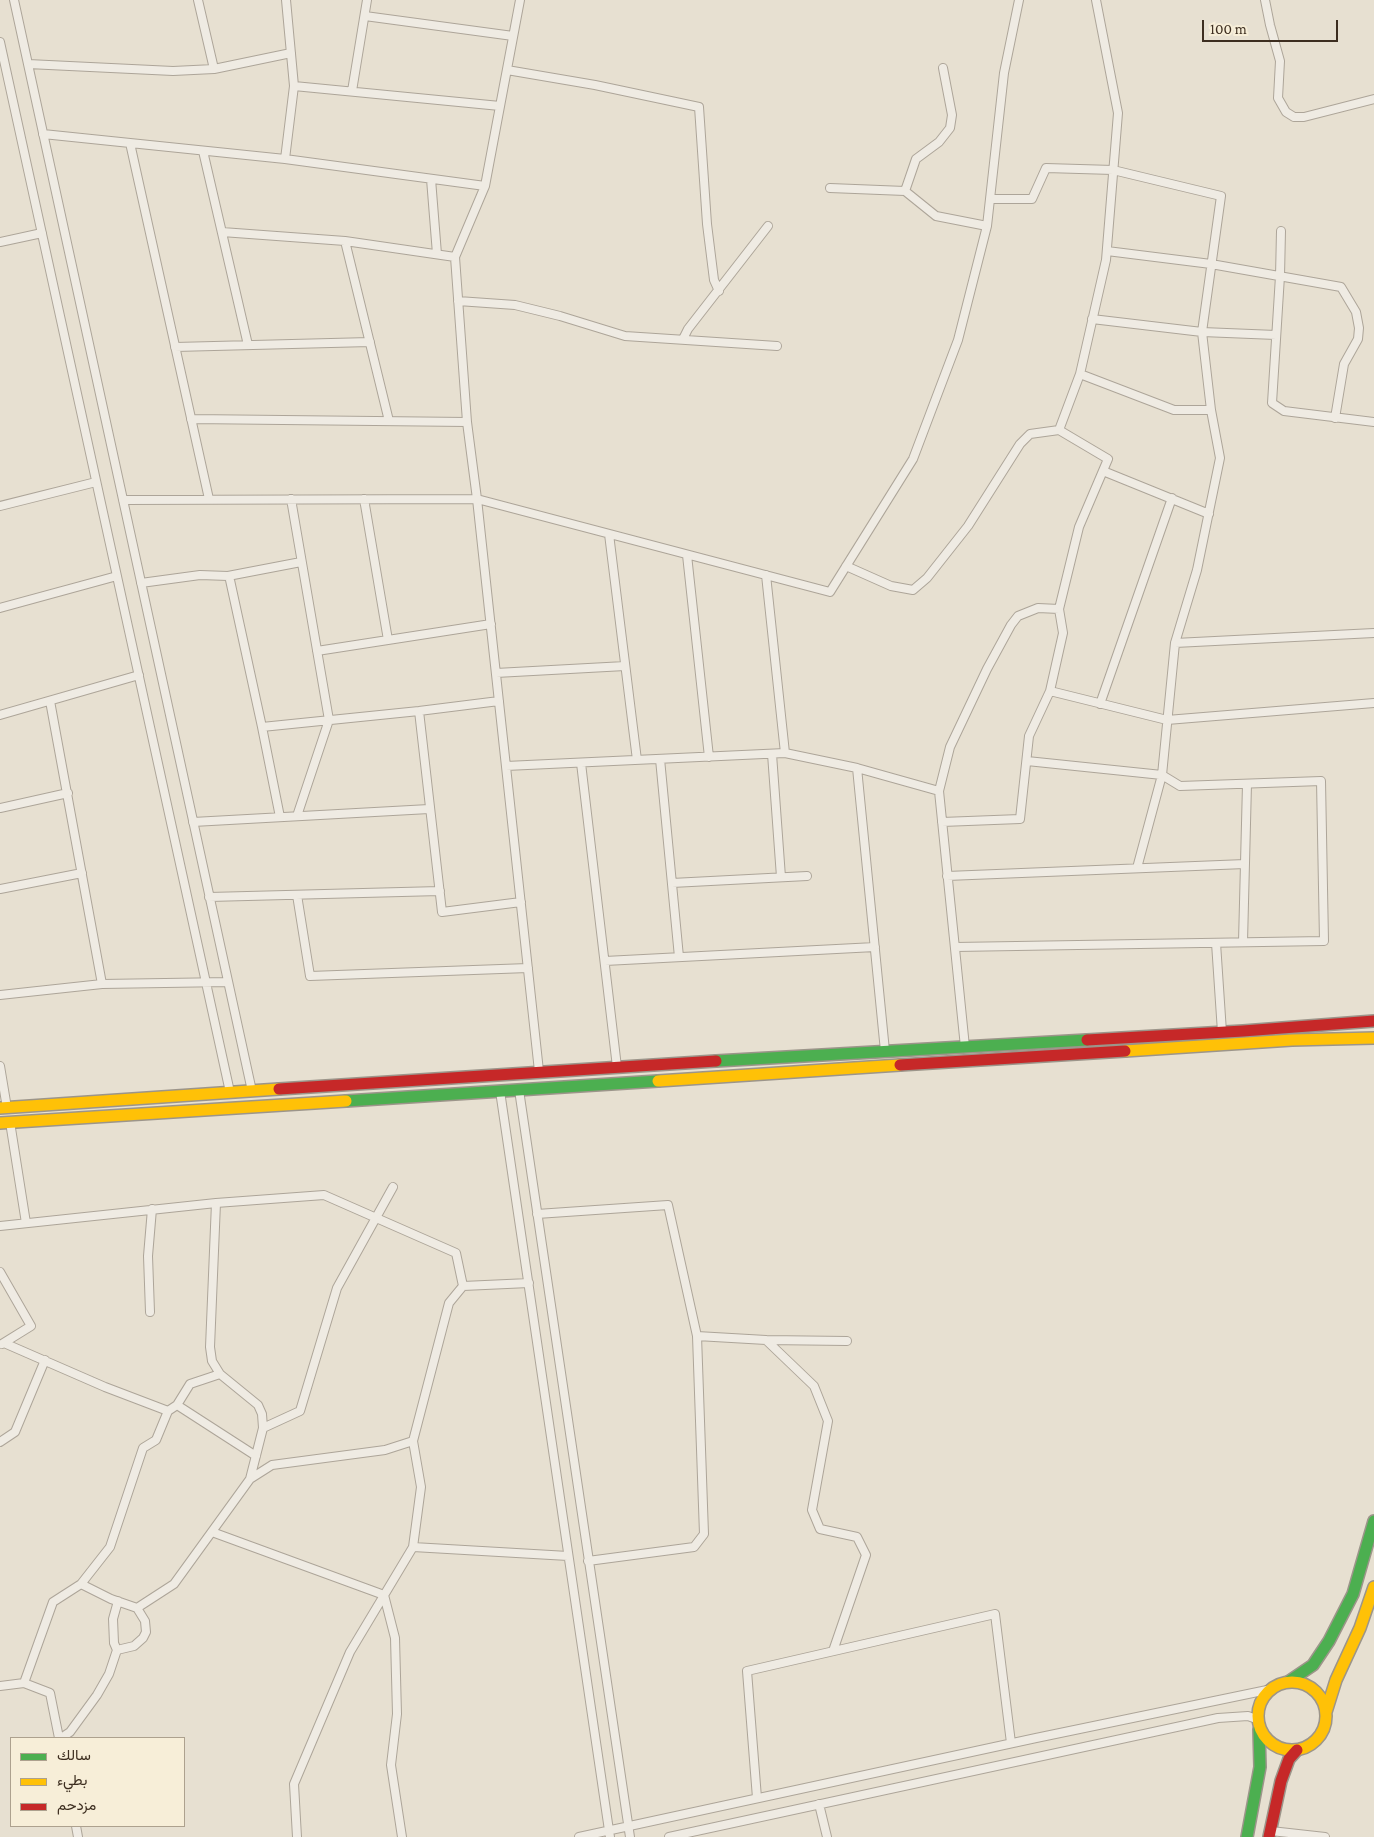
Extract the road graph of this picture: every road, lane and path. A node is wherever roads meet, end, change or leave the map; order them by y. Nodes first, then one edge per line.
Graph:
1 (14, 0) edge
2 (198, 0) edge
3 (286, 0) edge
4 (367, 0) edge
5 (520, 0) edge
6 (1019, 0) edge
7 (1096, 0) edge
8 (1266, 0) edge
9 (365, 16) junction
10 (513, 36) junction
11 (0, 42) edge
12 (291, 53) junction
13 (28, 64) junction
14 (943, 68) dead end
15 (214, 69) junction
16 (507, 70) junction
17 (294, 86) junction
18 (352, 91) junction
19 (1374, 99) edge
20 (500, 106) junction
21 (43, 134) junction
22 (130, 143) junction
23 (203, 151) junction
24 (286, 159) junction
25 (1113, 170) junction
26 (432, 179) junction
27 (484, 186) junction
28 (830, 188) dead end
29 (905, 191) junction
30 (990, 199) junction
31 (768, 226) dead end
32 (987, 226) junction
33 (1281, 231) dead end
34 (222, 232) junction
35 (42, 233) junction
36 (345, 241) junction
37 (0, 242) edge
38 (1106, 252) junction
39 (437, 254) junction
40 (455, 257) junction
41 (1211, 264) junction
42 (1280, 276) junction
43 (719, 291) junction
44 (458, 301) junction
45 (1092, 319) junction
46 (1202, 332) junction
47 (1276, 336) junction
48 (683, 339) junction
49 (370, 342) junction
50 (248, 345) junction
51 (175, 346) junction
52 (777, 346) dead end
53 (1080, 374) junction
54 (1210, 410) junction
55 (1335, 418) junction
56 (191, 419) junction
57 (389, 421) junction
58 (467, 422) junction
59 (1374, 422) edge
60 (1059, 430) junction
61 (1103, 470) junction
62 (96, 482) junction
63 (1172, 498) junction
64 (209, 499) junction
65 (291, 499) junction
66 (364, 499) junction
67 (477, 499) junction
68 (123, 500) junction
69 (0, 506) edge
70 (1208, 514) junction
71 (610, 534) junction
72 (687, 555) junction
73 (302, 562) junction
74 (846, 566) junction
75 (117, 576) junction
76 (766, 576) junction
77 (230, 580) dead end
78 (141, 583) junction
79 (0, 608) edge
80 (1059, 610) junction
81 (491, 624) junction
82 (1374, 634) edge
83 (388, 640) junction
84 (1175, 643) junction
85 (317, 651) junction
86 (625, 666) junction
87 (496, 673) junction
88 (138, 675) junction
89 (1050, 691) junction
90 (50, 701) junction
91 (499, 701) junction
92 (1374, 703) edge
93 (1100, 704) junction
94 (419, 711) junction
95 (0, 715) edge
96 (329, 720) junction
97 (1167, 720) junction
98 (262, 727) junction
99 (772, 754) junction
100 (785, 754) junction
101 (709, 757) junction
102 (660, 759) junction
103 (637, 760) junction
104 (1027, 761) junction
105 (581, 763) junction
106 (506, 766) junction
107 (857, 768) junction
108 (1162, 775) junction
109 (1247, 784) junction
110 (938, 791) junction
111 (68, 793) junction
112 (0, 808) edge
113 (429, 809) junction
114 (297, 816) junction
115 (280, 817) junction
116 (193, 822) junction
117 (942, 822) junction
118 (1245, 864) junction
119 (1137, 868) junction
120 (82, 873) junction
121 (807, 876) dead end
122 (947, 876) junction
123 (781, 877) junction
124 (672, 883) junction
125 (0, 889) edge
126 (440, 891) junction
127 (297, 895) junction
128 (209, 897) junction
129 (521, 902) junction
130 (1243, 942) junction
131 (1216, 943) junction
132 (875, 947) junction
133 (955, 948) junction
134 (679, 957) junction
135 (605, 961) junction
136 (528, 968) junction
137 (228, 982) junction
138 (102, 984) junction
139 (206, 984) junction
140 (0, 995) edge
141 (1374, 1021) edge
142 (1222, 1032) junction
143 (1374, 1038) edge
144 (965, 1047) junction
145 (885, 1051) junction
146 (0, 1066) edge
147 (617, 1067) junction
148 (539, 1071) junction
149 (519, 1090) junction
150 (252, 1091) junction
151 (500, 1091) junction
152 (230, 1092) junction
153 (3, 1108) edge
154 (5, 1123) edge
155 (393, 1187) dead end
156 (216, 1202) junction
157 (152, 1209) junction
158 (537, 1214) junction
159 (376, 1218) junction
160 (26, 1223) junction
161 (0, 1226) edge
162 (0, 1272) edge
163 (528, 1284) junction
164 (463, 1286) junction
165 (150, 1312) dead end
166 (697, 1336) junction
167 (766, 1340) junction
168 (847, 1341) dead end
169 (2, 1344) edge
170 (45, 1360) junction
171 (220, 1374) junction
172 (177, 1405) junction
173 (168, 1411) junction
174 (263, 1428) junction
175 (413, 1441) junction
176 (0, 1442) edge
177 (256, 1456) junction
178 (250, 1479) junction
179 (1374, 1521) edge
180 (212, 1532) junction
181 (413, 1546) junction
182 (568, 1556) junction
183 (588, 1562) junction
184 (81, 1584) junction
185 (1374, 1587) edge
186 (384, 1596) junction
187 (118, 1602) junction
188 (137, 1608) junction
189 (117, 1650) junction
190 (833, 1651) junction
191 (1288, 1682) junction
192 (24, 1683) junction
193 (0, 1686) edge
194 (1272, 1689) junction
195 (1326, 1712) junction
196 (1258, 1720) junction
197 (60, 1737) edge
198 (62, 1737) edge
199 (1010, 1743) junction
200 (1297, 1750) junction
201 (757, 1798) junction
202 (818, 1804) junction
203 (627, 1826) junction
204 (609, 1834) edge
205 (1270, 1834) edge
206 (297, 1837) edge
207 (402, 1837) edge
208 (578, 1837) edge
209 (630, 1837) edge
210 (669, 1837) edge
211 (827, 1837) edge
212 (1247, 1837) edge
213 (1324, 1837) edge

1 - 13 street
2 - 15 street
3 - 12 street
4 - 9 street
5 - 10 street
6 - 30 street
7 - 25 street
8 - 19 street
9 - 10 street
9 - 18 street
10 - 16 street
11 - 35 street
12 - 15 street
12 - 17 street
13 - 15 street
13 - 21 street
14 - 29 street
16 - 20 street
16 - 43 street
17 - 18 street
17 - 24 street
18 - 20 street
20 - 27 street
21 - 22 street
21 - 68 street
22 - 23 street
22 - 51 street
23 - 24 street
23 - 34 street
24 - 26 street
25 - 30 street
25 - 38 street
25 - 41 street
26 - 27 street
26 - 39 street
27 - 40 street
28 - 29 street
29 - 32 street
30 - 32 street
31 - 43 street
32 - 74 street
33 - 42 street
34 - 36 street
34 - 50 street
35 - 37 street
35 - 62 street
36 - 39 street
36 - 49 street
38 - 41 street
38 - 45 street
39 - 40 street
40 - 44 street
41 - 42 street
41 - 46 street
42 - 47 street
42 - 55 street
43 - 48 street
44 - 48 street
44 - 58 street
45 - 46 street
45 - 53 street
46 - 47 street
46 - 54 street
47 - 55 street
48 - 52 street
49 - 50 street
49 - 57 street
50 - 51 street
51 - 56 street
53 - 54 street
53 - 60 street
54 - 70 street
55 - 59 street
56 - 57 street
56 - 64 street
57 - 58 street
58 - 67 street
60 - 61 street
60 - 74 street
61 - 63 street
61 - 80 street
62 - 69 street
62 - 75 street
63 - 70 street
63 - 93 street
64 - 65 street
64 - 68 street
65 - 66 street
65 - 73 street
66 - 67 street
66 - 83 street
67 - 71 street
67 - 81 street
68 - 78 street
70 - 84 street
71 - 72 street
71 - 86 street
72 - 76 street
72 - 101 street
73 - 78 street
73 - 85 street
74 - 76 street
75 - 79 street
75 - 88 street
76 - 100 street
77 - 98 street
78 - 116 street
80 - 89 street
80 - 110 street
81 - 83 street
81 - 87 street
82 - 84 street
83 - 85 street
84 - 97 street
85 - 96 street
86 - 87 street
86 - 103 street
87 - 91 street
88 - 90 street
88 - 139 street
89 - 93 street
89 - 104 street
90 - 95 street
90 - 111 street
91 - 94 street
91 - 106 street
92 - 97 street
93 - 97 street
94 - 96 street
94 - 113 street
96 - 98 street
96 - 114 street
97 - 108 street
98 - 115 street
99 - 100 street
99 - 101 street
99 - 123 street
100 - 107 street
101 - 102 street
102 - 103 street
102 - 124 street
103 - 105 street
104 - 108 street
104 - 117 street
105 - 106 street
105 - 135 street
106 - 129 street
107 - 110 street
107 - 132 street
108 - 109 street
108 - 119 street
109 - 118 street
109 - 130 street
110 - 117 street
111 - 112 street
111 - 120 street
113 - 114 street
113 - 126 street
114 - 115 street
115 - 116 street
116 - 128 street
117 - 122 street
118 - 119 street
118 - 130 street
119 - 122 street
120 - 125 street
120 - 138 street
121 - 123 street
122 - 133 street
123 - 124 street
124 - 134 street
126 - 127 street
126 - 129 street
127 - 128 street
127 - 136 street
128 - 137 street
129 - 136 street
130 - 131 street
131 - 133 street
131 - 142 street
132 - 134 street
132 - 145 street
133 - 144 street
134 - 135 street
135 - 147 street
136 - 148 street
137 - 139 street
137 - 150 street
138 - 139 street
138 - 140 street
139 - 152 street
141 - 142 main road
142 - 144 main road
143 - 149 main road
144 - 145 main road
145 - 147 main road
146 - 153 street
147 - 148 main road
148 - 150 main road
149 - 151 main road
149 - 158 street
150 - 152 main road
151 - 154 main road
151 - 163 street
152 - 153 main road
154 - 160 street
155 - 159 street
156 - 157 street
156 - 159 street
156 - 171 street
157 - 160 street
157 - 165 street
158 - 166 street
158 - 183 street
159 - 164 street
159 - 174 street
160 - 161 street
162 - 169 street
163 - 164 street
163 - 182 street
164 - 175 street
166 - 167 street
166 - 183 street
167 - 168 street
167 - 190 street
169 - 170 street
170 - 173 street
170 - 176 street
171 - 172 street
171 - 174 street
172 - 173 street
172 - 177 street
173 - 184 street
174 - 177 street
175 - 178 street
175 - 181 street
177 - 178 street
178 - 180 street
179 - 191 main road
180 - 186 street
180 - 188 street
181 - 182 street
181 - 186 street
182 - 204 street
183 - 203 street
184 - 187 street
184 - 192 street
185 - 195 main road
186 - 206 street
186 - 207 street
187 - 188 street
187 - 189 street
188 - 189 street
189 - 198 street
190 - 199 street
190 - 201 street
191 - 194 main road
191 - 195 main road
192 - 193 street
192 - 197 street
194 - 196 main road
194 - 199 street
195 - 200 main road
196 - 200 main road
196 - 202 street
196 - 212 main road
199 - 201 street
200 - 205 main road
201 - 203 street
202 - 210 street
202 - 211 street
203 - 204 street
203 - 209 street
204 - 208 street
205 - 213 street

